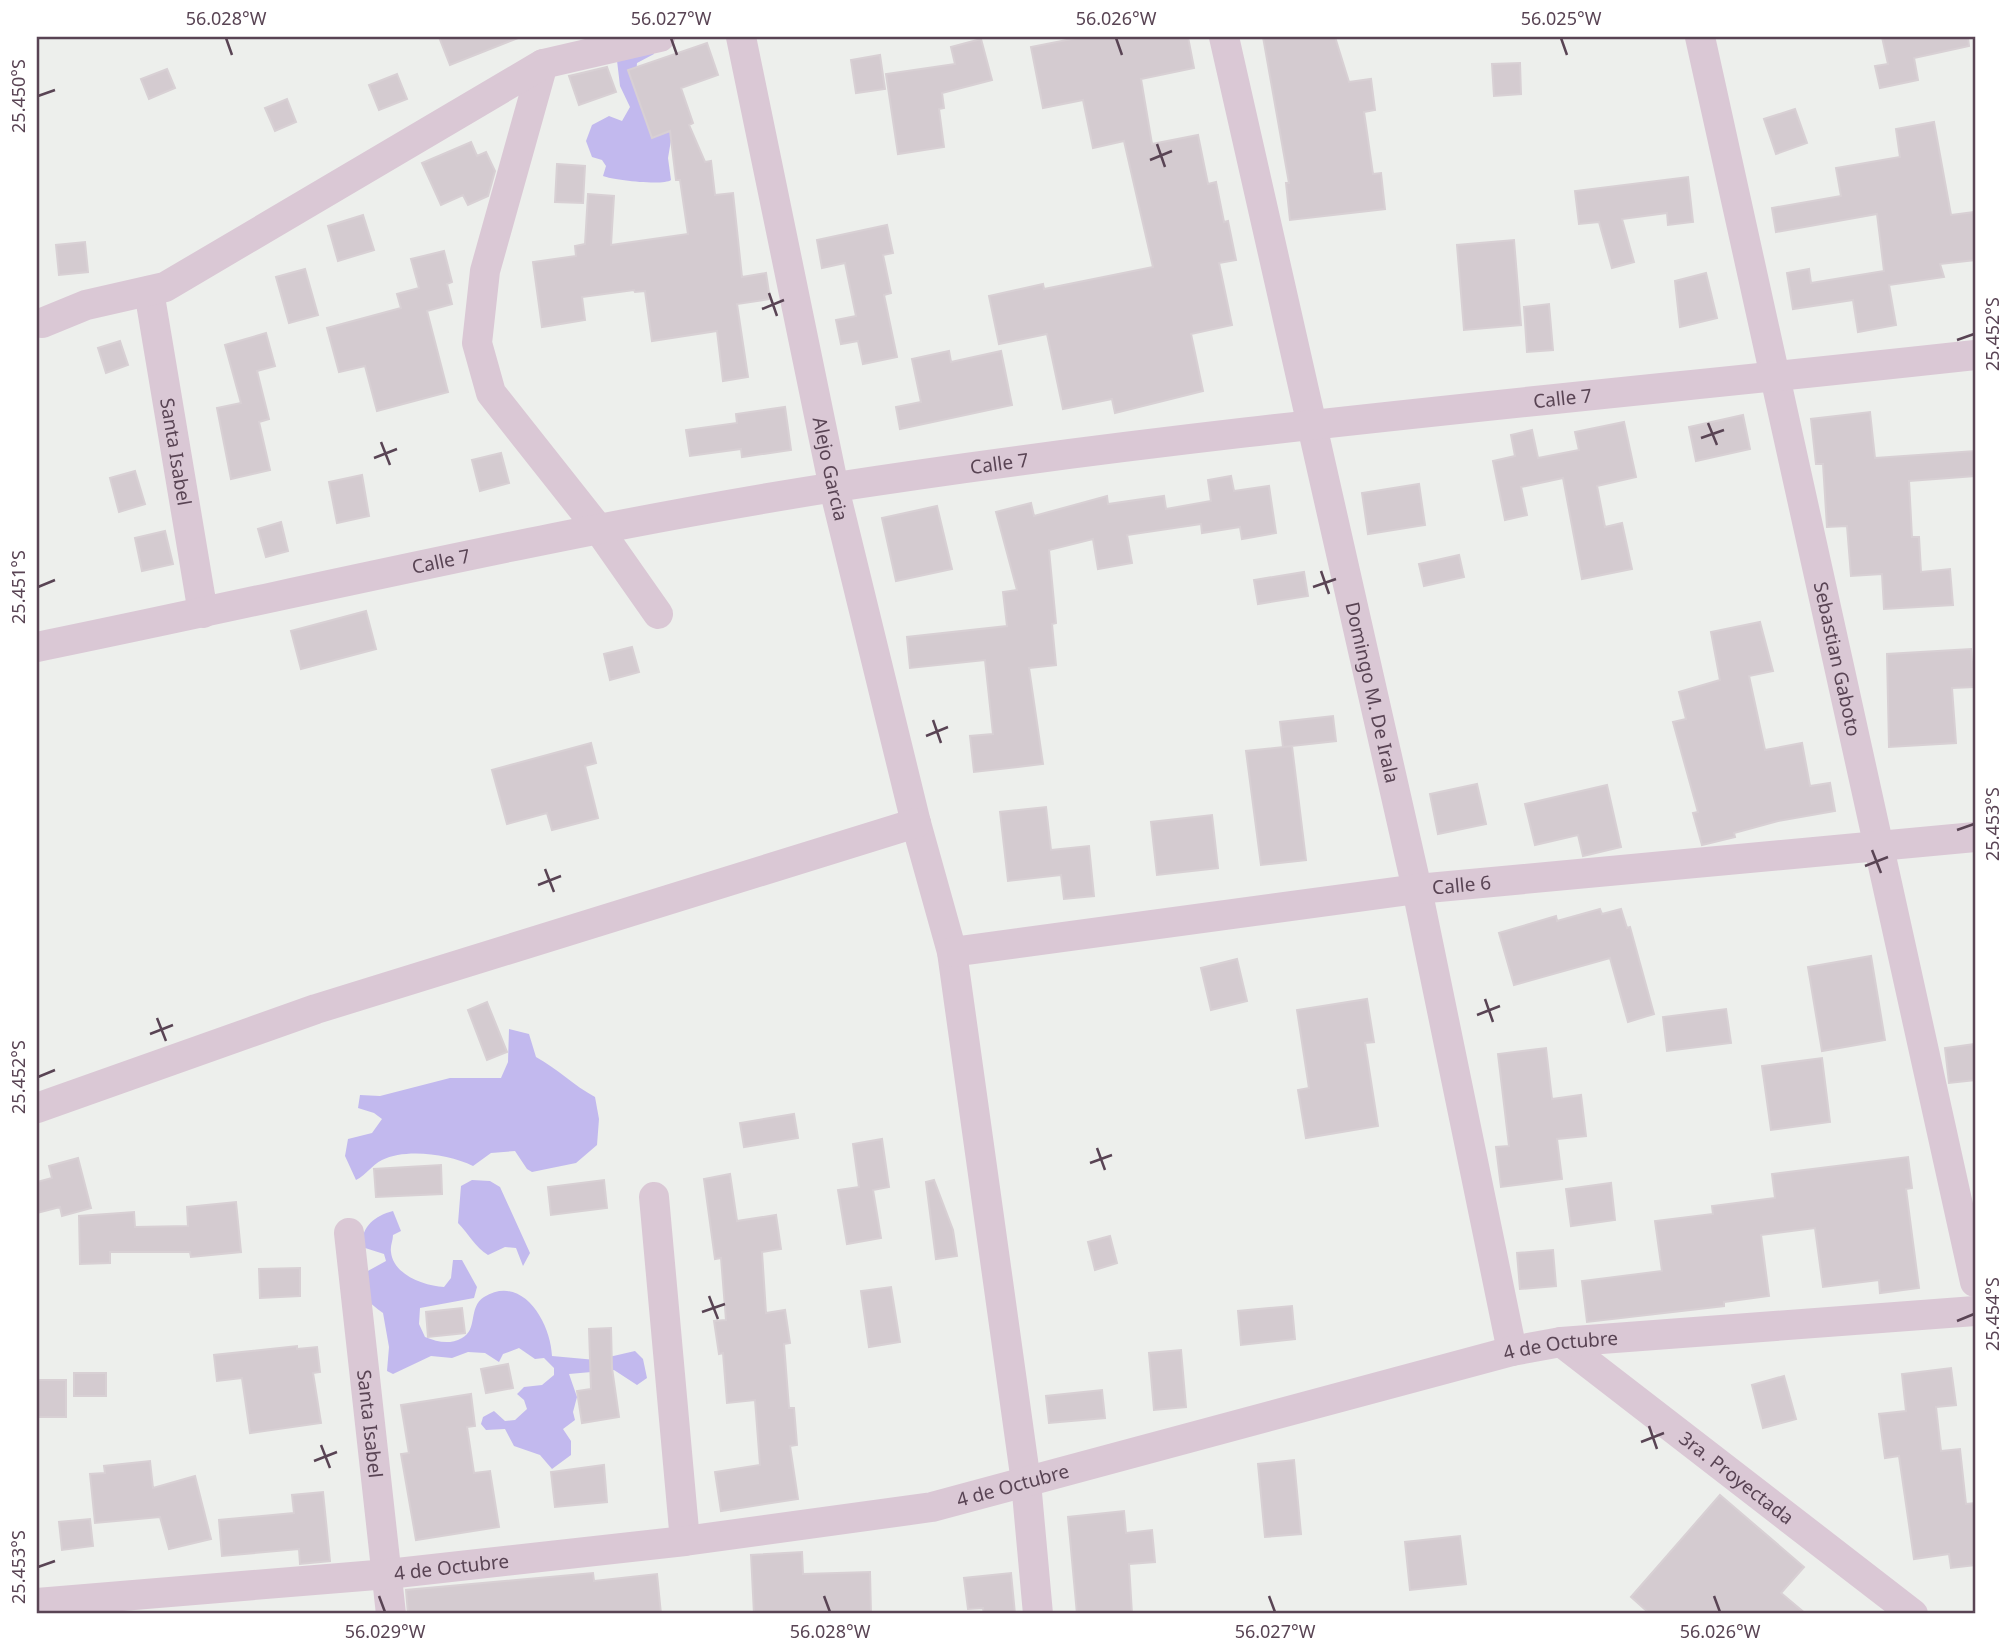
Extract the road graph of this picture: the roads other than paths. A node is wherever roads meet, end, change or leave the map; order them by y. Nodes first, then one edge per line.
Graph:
1 (660, 37) edge
2 (741, 37) edge
3 (1224, 37) edge
4 (1700, 37) edge
5 (543, 64) junction
6 (149, 291) junction
7 (42, 323) dead end
8 (1975, 355) edge
9 (1776, 377) junction
10 (1312, 425) junction
11 (834, 488) junction
12 (597, 527) junction
13 (203, 613) junction
14 (658, 614) dead end
15 (37, 647) edge
16 (916, 823) junction
17 (1975, 837) edge
18 (1880, 848) junction
19 (1417, 889) junction
20 (952, 951) junction
21 (37, 1108) edge
22 (653, 1196) dead end
23 (349, 1233) dead end
24 (1975, 1282) edge
25 (1975, 1311) edge
26 (1561, 1342) junction
27 (1512, 1351) junction
28 (1026, 1482) junction
29 (685, 1541) junction
30 (388, 1574) junction
31 (37, 1603) edge
32 (391, 1614) edge
33 (1038, 1614) edge
34 (1913, 1614) edge

1 - 5 street
2 - 11 street, Alejo Garcia
3 - 10 street, Domingo M. De Irala
4 - 9 street, Sebastian Gaboto
5 - 6 street
5 - 12 street
6 - 7 street
6 - 13 street, Santa Isabel
8 - 9 street, Calle 7
9 - 10 street, Calle 7
9 - 18 street, Sebastian Gaboto
10 - 11 street, Calle 7
10 - 19 street, Domingo M. De Irala
11 - 12 street, Calle 7
11 - 16 street, Alejo Garcia
12 - 13 street, Calle 7
12 - 14 street
13 - 15 street, Calle 7
16 - 20 street, Alejo Garcia
16 - 21 street
17 - 18 street, Calle 6
18 - 19 street, Calle 6
18 - 24 street, Sebastian Gaboto
19 - 20 street, Calle 6
19 - 27 street, Domingo M. De Irala
20 - 28 street, Alejo Garcia
22 - 29 street
23 - 30 street, Santa Isabel
25 - 26 street, 4 de Octubre
26 - 27 street, 4 de Octubre
26 - 34 street, 3ra. Proyectada
27 - 28 street, 4 de Octubre
28 - 29 street, 4 de Octubre
28 - 33 street, Alejo Garcia
29 - 30 street, 4 de Octubre
30 - 31 street, 4 de Octubre
30 - 32 street, Santa Isabel

